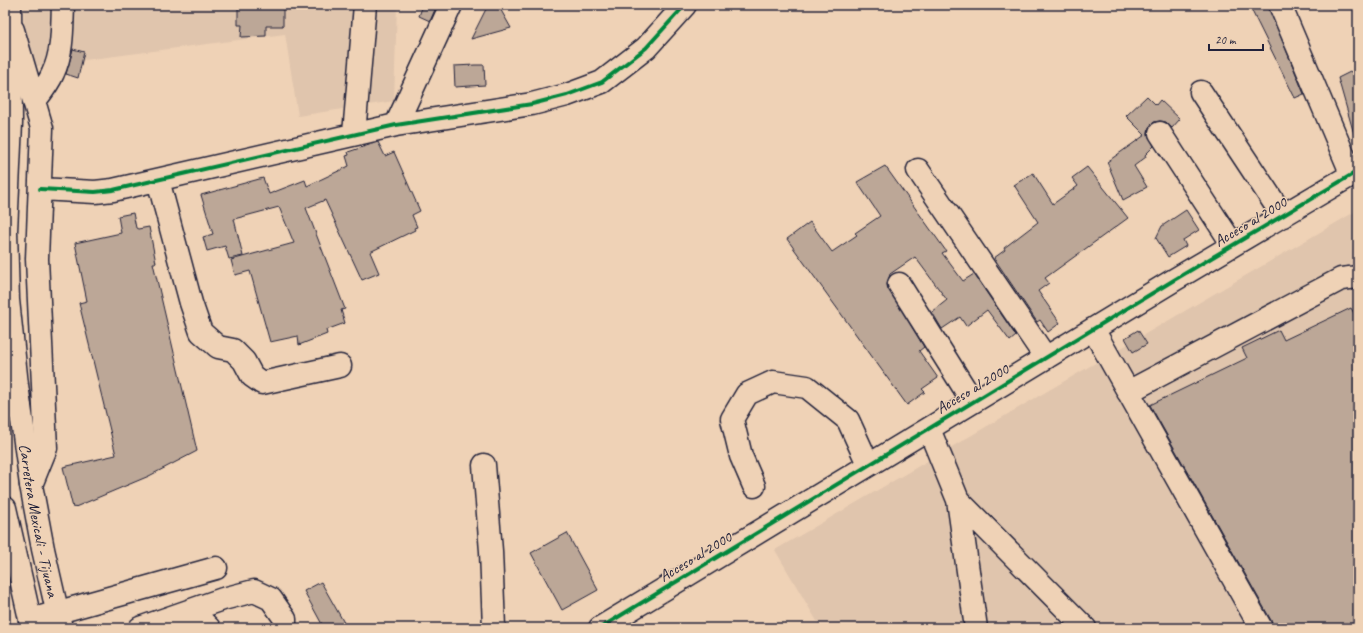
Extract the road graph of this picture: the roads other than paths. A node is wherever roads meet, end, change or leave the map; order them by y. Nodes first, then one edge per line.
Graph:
1 (63, 5) edge
2 (365, 5) edge
3 (451, 5) edge
4 (685, 5) edge
5 (1280, 5) edge
6 (9, 18) edge
7 (1201, 92) dead end
8 (34, 102) junction
9 (396, 125) junction
10 (1160, 133) dead end
11 (354, 134) junction
12 (918, 170) dead end
13 (7, 172) edge
14 (1355, 173) edge
15 (158, 180) junction
16 (40, 189) junction
17 (6, 212) edge
18 (1283, 216) junction
19 (1233, 245) junction
20 (6, 257) edge
21 (1358, 278) edge
22 (899, 284) dead end
23 (1093, 329) junction
24 (1046, 358) junction
25 (340, 366) dead end
26 (1128, 392) junction
27 (973, 402) junction
28 (12, 408) edge
29 (928, 429) junction
30 (868, 464) junction
31 (484, 465) dead end
32 (31, 485) junction
33 (754, 486) dead end
34 (958, 500) junction
35 (5, 520) edge
36 (216, 568) dead end
37 (182, 615) junction
38 (60, 620) edge
39 (31, 624) edge
40 (140, 628) edge
41 (209, 628) edge
42 (285, 628) edge
43 (494, 628) edge
44 (600, 628) edge
45 (976, 628) edge
46 (1085, 628) edge
47 (1261, 628) edge

1 - 8 main road
2 - 11 main road
3 - 9 main road
4 - 9 main road
5 - 14 main road
6 - 8 main road
6 - 13 main road, Carretera Mexicali - Tijuana
7 - 18 main road
8 - 16 main road
9 - 11 main road
10 - 19 main road
11 - 15 main road
12 - 24 main road
13 - 17 main road, Carretera Mexicali - Tijuana
14 - 18 main road, Acceso al 2000
15 - 16 main road
15 - 25 main road
16 - 32 main road
17 - 20 main road, Carretera Mexicali - Tijuana
18 - 19 main road, Acceso al 2000
19 - 23 main road, Acceso al 2000
20 - 28 main road, Carretera Mexicali - Tijuana
21 - 26 main road
22 - 27 main road
23 - 24 main road, Acceso al 2000
23 - 26 main road
24 - 27 main road, Acceso al 2000
26 - 47 main road
27 - 29 main road, Acceso al 2000
28 - 32 main road, Carretera Mexicali - Tijuana
29 - 30 main road, Acceso al 2000
29 - 34 main road
30 - 33 main road
30 - 44 main road, Acceso al 2000
31 - 43 main road
32 - 38 main road, Carretera Mexicali - Tijuana
34 - 45 main road
34 - 46 main road
35 - 39 main road, Carretera Mexicali - Tijuana
36 - 38 main road
37 - 40 main road
37 - 41 main road
37 - 42 main road
38 - 39 main road

